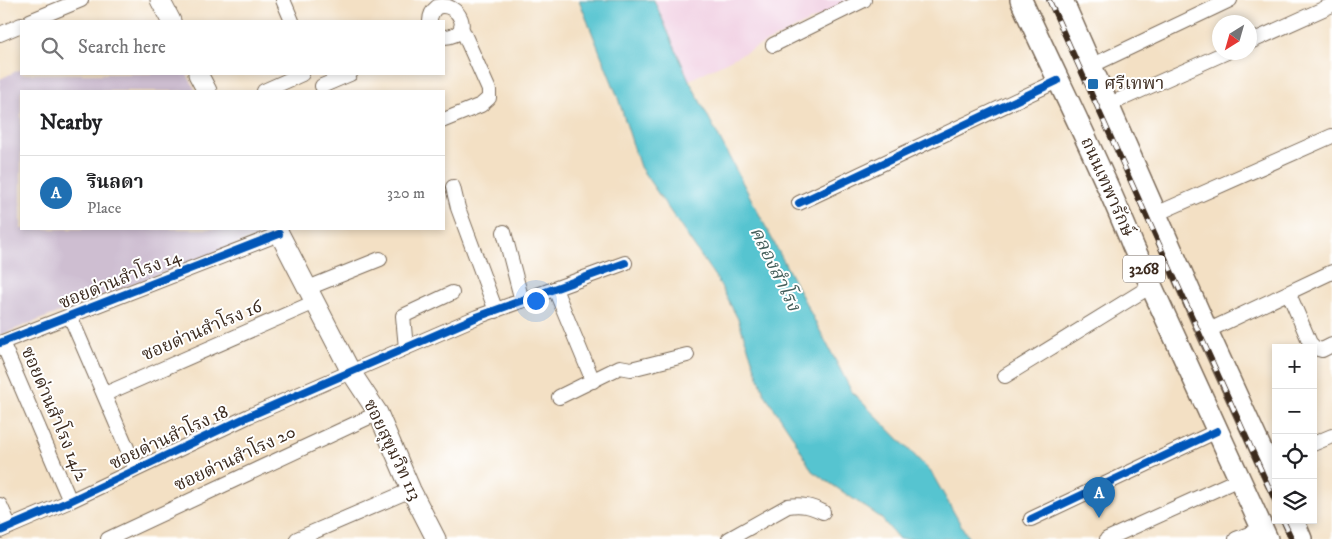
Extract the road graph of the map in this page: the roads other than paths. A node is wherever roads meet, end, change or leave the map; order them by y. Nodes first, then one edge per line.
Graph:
1 (80, 0) edge
2 (160, 0) edge
3 (283, 0) edge
4 (864, 0) edge
5 (1021, 0) edge
6 (1062, 0) edge
7 (1230, 0) edge
8 (453, 4) edge
9 (1332, 5) edge
10 (427, 19) edge
11 (32, 20) edge
12 (170, 20) edge
13 (292, 20) edge
14 (20, 25) edge
15 (461, 27) junction
16 (0, 34) edge
17 (445, 37) edge
18 (1257, 39) edge
19 (773, 45) dead end
20 (1212, 58) edge
21 (1091, 66) junction
22 (199, 75) edge
23 (300, 75) edge
24 (347, 75) edge
25 (1057, 81) junction
26 (321, 84) edge
27 (206, 90) edge
28 (266, 90) edge
29 (1108, 105) junction
30 (445, 120) edge
31 (1332, 136) edge
32 (453, 187) dead end
33 (799, 203) dead end
34 (1156, 214) junction
35 (278, 231) edge
36 (504, 232) dead end
37 (380, 259) dead end
38 (625, 263) dead end
39 (1332, 272) edge
40 (1151, 286) junction
41 (555, 289) junction
42 (452, 292) dead end
43 (1289, 294) junction
44 (311, 295) junction
45 (522, 301) junction
46 (496, 311) junction
47 (70, 316) junction
48 (1207, 331) junction
49 (1, 342) edge
50 (1332, 345) edge
51 (406, 348) junction
52 (687, 355) dead end
53 (351, 372) junction
54 (1005, 376) dead end
55 (593, 381) junction
56 (105, 394) junction
57 (559, 397) dead end
58 (378, 413) junction
59 (1216, 431) junction
60 (1332, 436) edge
61 (1317, 442) edge
62 (1272, 467) edge
63 (136, 469) junction
64 (1239, 479) junction
65 (411, 490) junction
66 (70, 501) junction
67 (0, 505) edge
68 (823, 512) dead end
69 (1031, 519) dead end
70 (1295, 524) edge
71 (5, 529) edge
72 (1264, 534) edge
73 (108, 539) edge
74 (296, 539) edge
75 (436, 539) edge
76 (729, 539) edge
77 (1107, 539) edge
78 (1236, 539) edge
79 (1301, 539) edge

1 - 11 street
2 - 12 main road
3 - 13 street
4 - 19 street
5 - 25 main road, ถนนเทพารักษ์ / 3268
6 - 21 main road, ถนนเทพารักษ์ / 3268
7 - 21 street
8 - 10 street
8 - 15 street
9 - 18 street
14 - 16 street
15 - 17 street
15 - 30 street
20 - 29 street
21 - 29 main road, ถนนเทพารักษ์ / 3268
22 - 27 main road
23 - 28 street
24 - 26 street
25 - 33 street
25 - 40 main road, ถนนเทพารักษ์ / 3268
29 - 34 main road, ถนนเทพารักษ์ / 3268
31 - 34 street
32 - 46 street
34 - 48 main road, ถนนเทพารักษ์ / 3268
35 - 44 main road, ซอยสุขุมวิท 113
35 - 47 street, ซอยด่านสำโรง 14
36 - 45 street
37 - 44 street, ซอยด่านสำโรง 16
38 - 41 street, ซอยด่านสำโรง 18
39 - 43 street
40 - 54 street
40 - 59 main road, ถนนเทพารักษ์ / 3268
41 - 45 street, ซอยด่านสำโรง 18
41 - 55 street
42 - 51 street
43 - 48 street
43 - 50 street
44 - 53 main road, ซอยสุขุมวิท 113
44 - 56 street, ซอยด่านสำโรง 16
45 - 46 street, ซอยด่านสำโรง 18
46 - 51 street, ซอยด่านสำโรง 18
47 - 49 street, ซอยด่านสำโรง 14
47 - 56 street
48 - 62 main road, ถนนเทพารักษ์ / 3268
49 - 66 street, ซอยด่านสำโรง 14/2
51 - 53 street, ซอยด่านสำโรง 18
52 - 55 street
53 - 58 main road, ซอยสุขุมวิท 113
53 - 63 street, ซอยด่านสำโรง 18
55 - 57 street
56 - 63 street
58 - 65 main road, ซอยสุขุมวิท 113
58 - 73 street, ซอยด่านสำโรง 20
59 - 64 main road, ถนนเทพารักษ์ / 3268
59 - 69 street
60 - 61 street
63 - 66 street, ซอยด่านสำโรง 18
64 - 72 main road, ถนนเทพารักษ์ / 3268
64 - 77 street
65 - 74 street
65 - 75 main road, ซอยสุขุมวิท 113
66 - 71 street, ซอยด่านสำโรง 18
67 - 71 street
68 - 76 street
70 - 79 main road
72 - 78 street

